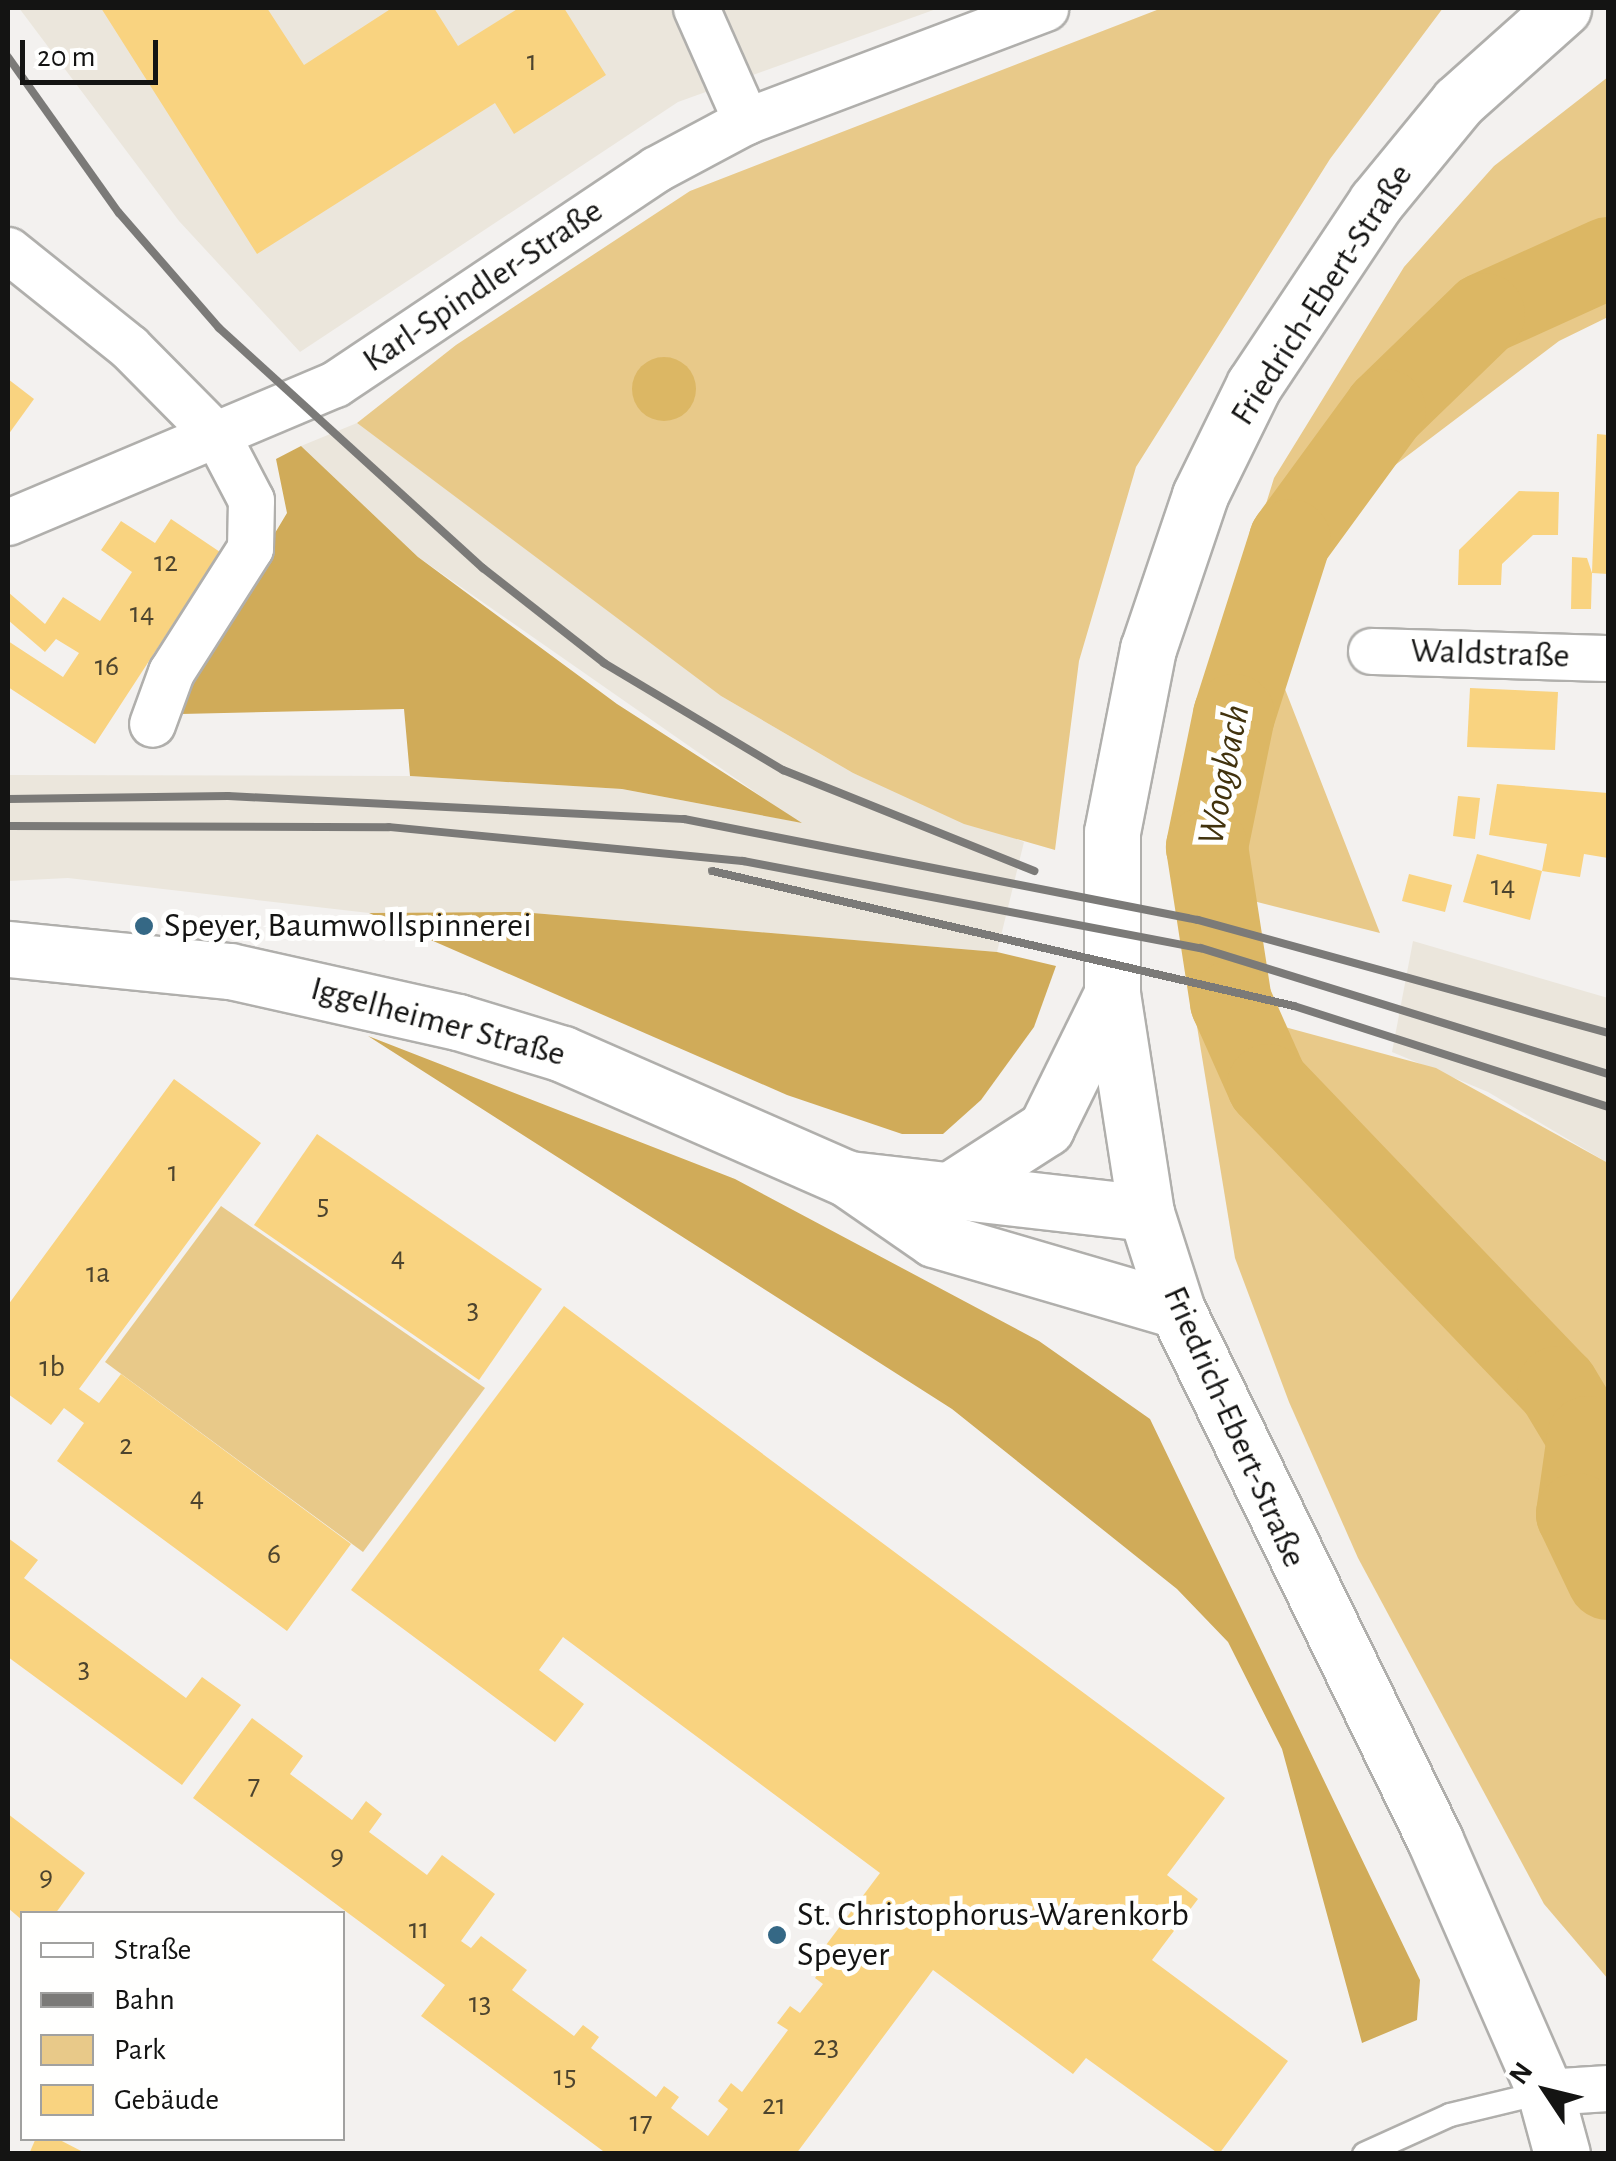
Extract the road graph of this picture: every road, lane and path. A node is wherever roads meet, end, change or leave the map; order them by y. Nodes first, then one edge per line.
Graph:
1 (696, 8) edge
2 (1045, 8) edge
3 (1564, 8) edge
4 (746, 121) junction
5 (8, 250) edge
6 (218, 437) junction
7 (8, 522) edge
8 (1371, 651) dead end
9 (1608, 658) edge
10 (152, 724) dead end
11 (8, 948) edge
12 (1112, 994) junction
13 (846, 1178) junction
14 (953, 1188) junction
15 (1146, 1214) junction
16 (1177, 1310) junction
17 (1608, 2088) edge
18 (1545, 2092) junction
19 (1364, 2154) edge
20 (1562, 2154) edge

1 - 4 street
2 - 4 street, Karl-Spindler-Straße
3 - 12 main road, Friedrich-Ebert-Straße
4 - 6 street, Karl-Spindler-Straße
5 - 6 street
6 - 7 street, Karl-Spindler-Straße
6 - 10 street
8 - 9 street, Waldstraße
11 - 13 main road, Iggelheimer Straße
12 - 14 main road
12 - 15 main road, Friedrich-Ebert-Straße
13 - 14 main road, Iggelheimer Straße
13 - 16 main road, Iggelheimer Straße
14 - 15 main road, Iggelheimer Straße
15 - 16 main road, Friedrich-Ebert-Straße
16 - 18 main road, Friedrich-Ebert-Straße
17 - 18 street
18 - 19 lane
18 - 20 main road, Friedrich-Ebert-Straße

